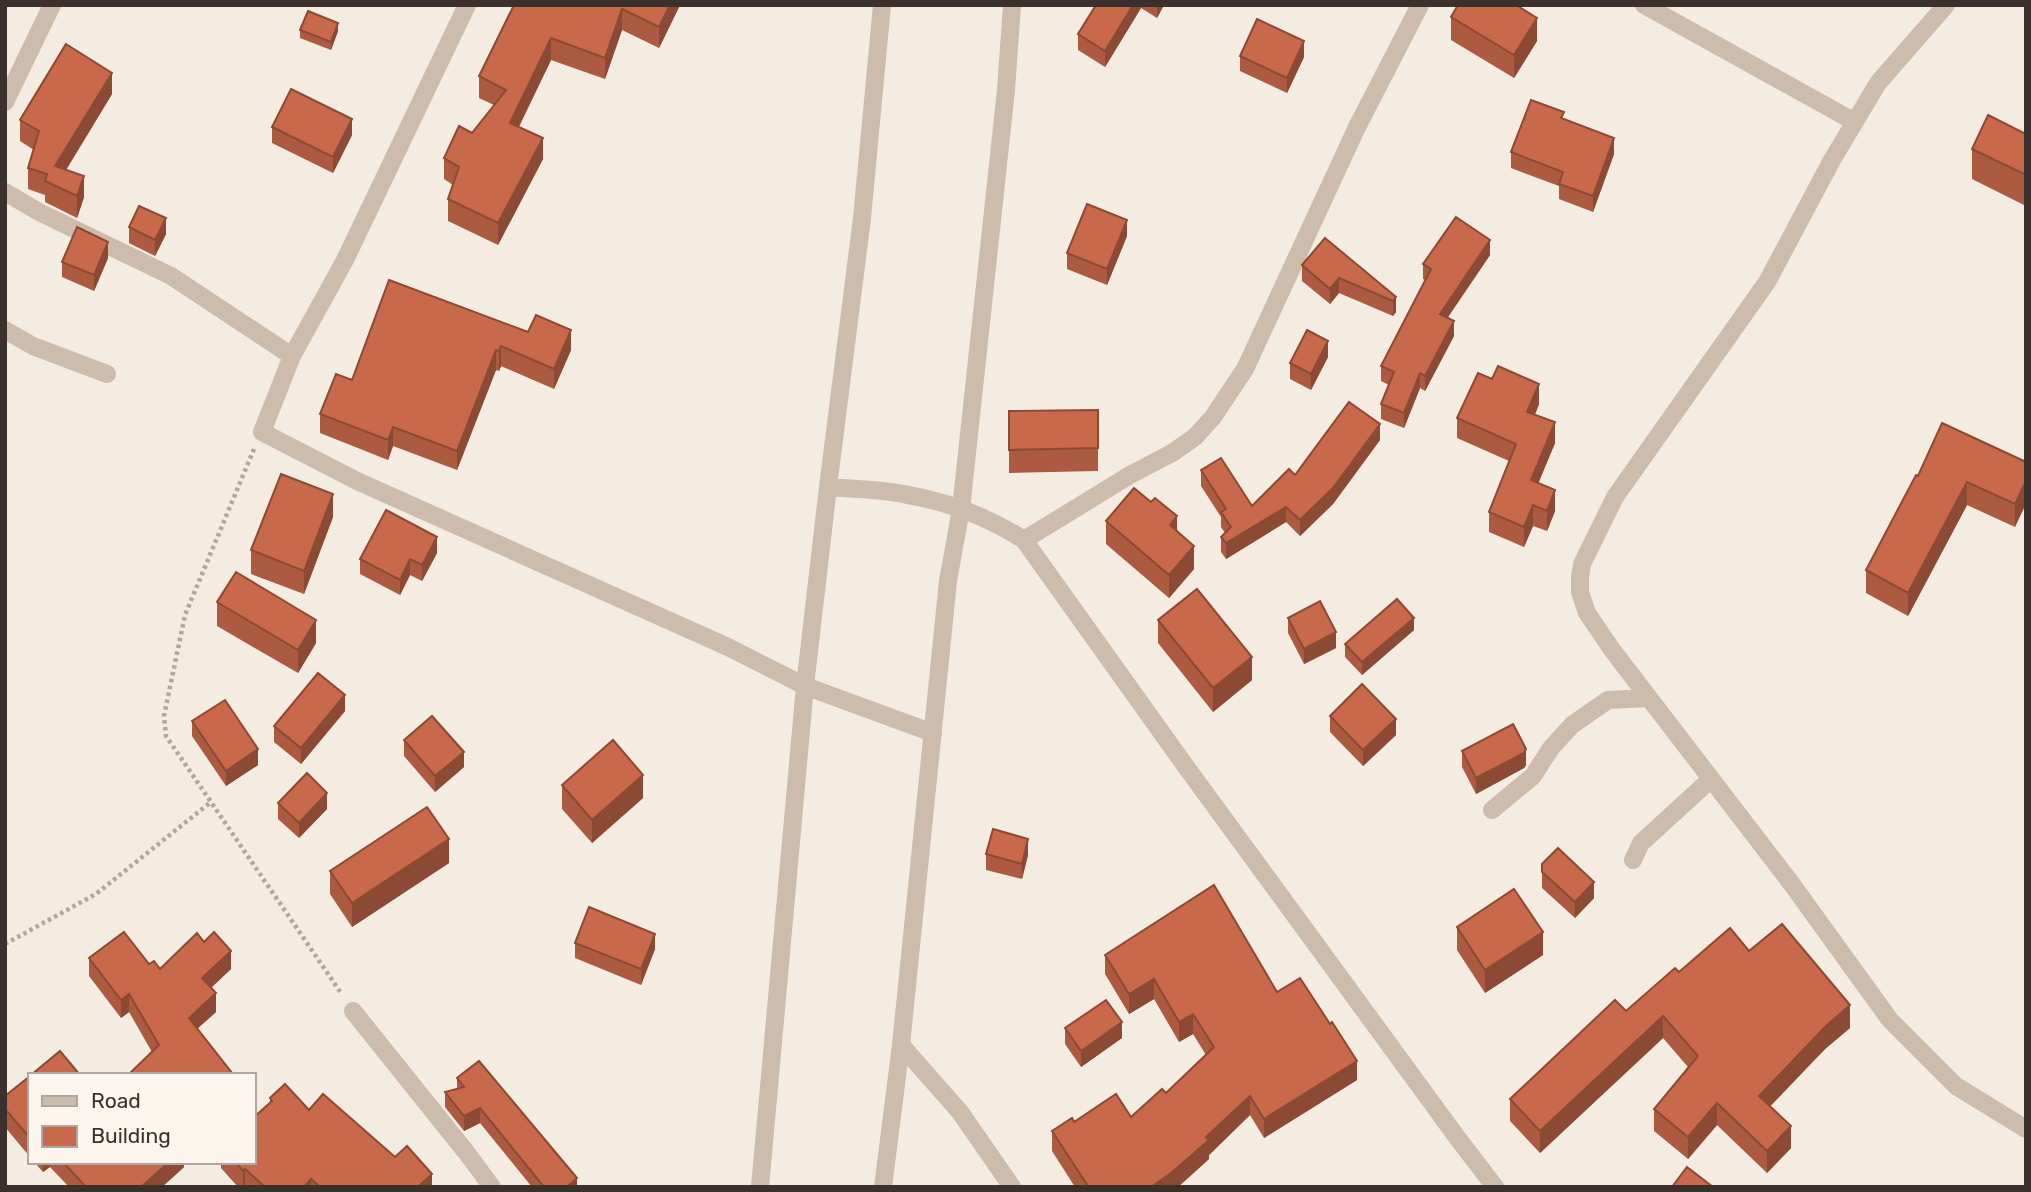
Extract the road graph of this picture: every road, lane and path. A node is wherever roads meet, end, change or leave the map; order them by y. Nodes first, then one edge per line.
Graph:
1 (52, 5) edge
2 (467, 5) edge
3 (882, 5) edge
4 (1012, 5) edge
5 (1420, 5) edge
6 (1644, 5) edge
7 (1946, 5) edge
8 (5, 102) edge
9 (1855, 121) junction
10 (5, 192) edge
11 (5, 330) edge
12 (292, 356) junction
13 (107, 374) dead end
14 (261, 432) junction
15 (828, 487) junction
16 (961, 509) junction
17 (1024, 540) junction
18 (805, 686) junction
19 (1649, 698) junction
20 (933, 733) junction
21 (1711, 779) junction
22 (211, 802) junction
23 (1492, 810) dead end
24 (1633, 860) dead end
25 (5, 944) edge
26 (353, 1011) joint
27 (901, 1045) junction
28 (2026, 1129) edge
29 (492, 1187) edge
30 (760, 1187) edge
31 (883, 1187) edge
32 (1012, 1187) edge
33 (1495, 1187) edge

1 - 8 street
2 - 12 street
3 - 15 street
4 - 16 street
5 - 17 street
6 - 9 street
7 - 9 street
9 - 19 street
10 - 12 street
11 - 13 street
12 - 14 street
14 - 18 street
14 - 22 path
15 - 16 street
15 - 18 street
16 - 17 street
16 - 20 street
17 - 33 street
18 - 20 street
18 - 30 street
19 - 21 street
19 - 23 street
20 - 27 street
21 - 24 street
21 - 28 street
22 - 25 path
22 - 26 path
26 - 29 street
27 - 31 street
27 - 32 street

